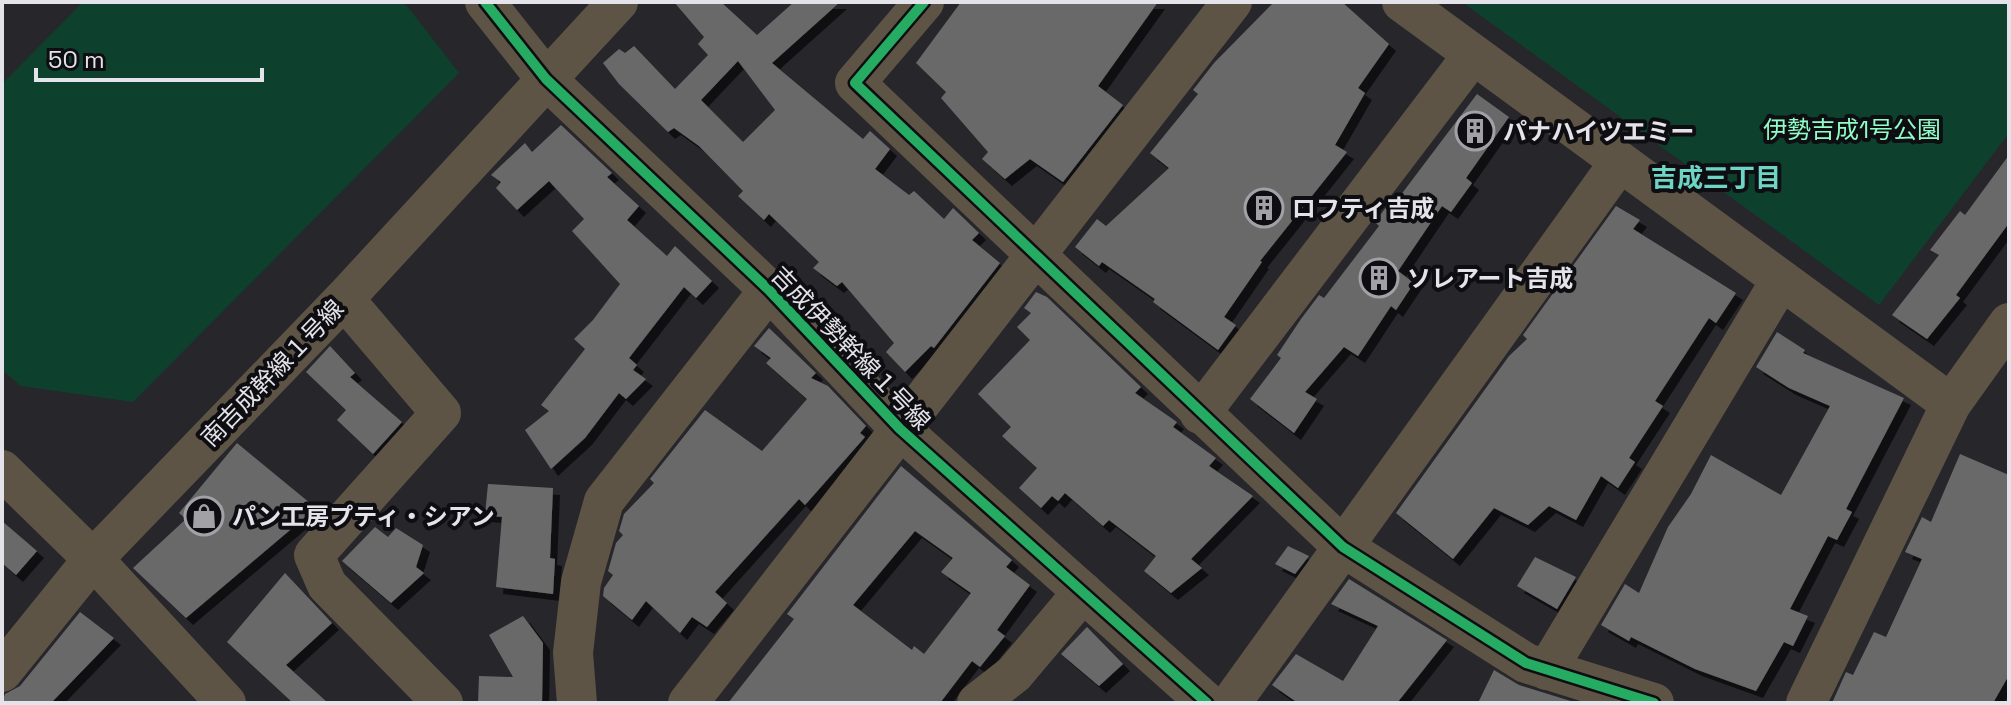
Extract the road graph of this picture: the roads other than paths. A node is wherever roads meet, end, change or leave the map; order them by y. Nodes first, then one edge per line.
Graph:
1 (485, 2) edge
2 (618, 2) edge
3 (924, 2) edge
4 (1232, 2) edge
5 (1402, 2) edge
6 (1472, 56) junction
7 (546, 79) junction
8 (1619, 163) junction
9 (1035, 255) junction
10 (1781, 280) junction
11 (769, 290) junction
12 (344, 299) junction
13 (2009, 323) edge
14 (1951, 404) junction
15 (1200, 414) junction
16 (900, 429) junction
17 (2, 470) edge
18 (1343, 547) junction
19 (93, 559) junction
20 (1083, 592) junction
21 (1547, 670) junction
22 (2, 672) edge
23 (206, 696) edge
24 (443, 703) edge
25 (577, 703) edge
26 (688, 703) edge
27 (977, 703) edge
28 (1207, 703) edge
29 (1231, 703) edge
30 (1654, 703) edge
31 (1806, 703) edge

1 - 7 street, 吉成伊勢幹線１号線
2 - 7 street, 南吉成幹線１号線
3 - 9 street
4 - 9 street
5 - 6 street
6 - 8 street
6 - 15 street
7 - 11 street, 吉成伊勢幹線１号線
7 - 12 street, 南吉成幹線１号線
8 - 10 street
8 - 18 street
9 - 15 street
9 - 16 street
10 - 14 street
10 - 21 street
11 - 16 street, 吉成伊勢幹線１号線
11 - 25 street
12 - 19 street, 南吉成幹線１号線
12 - 24 street
13 - 14 street
14 - 31 street
15 - 18 street
16 - 20 street, 吉成伊勢幹線１号線
16 - 26 street
17 - 19 street
18 - 21 street
18 - 29 street
19 - 22 street, 南吉成幹線１号線
19 - 23 street
20 - 27 street
20 - 28 street, 吉成伊勢幹線１号線
21 - 30 street

